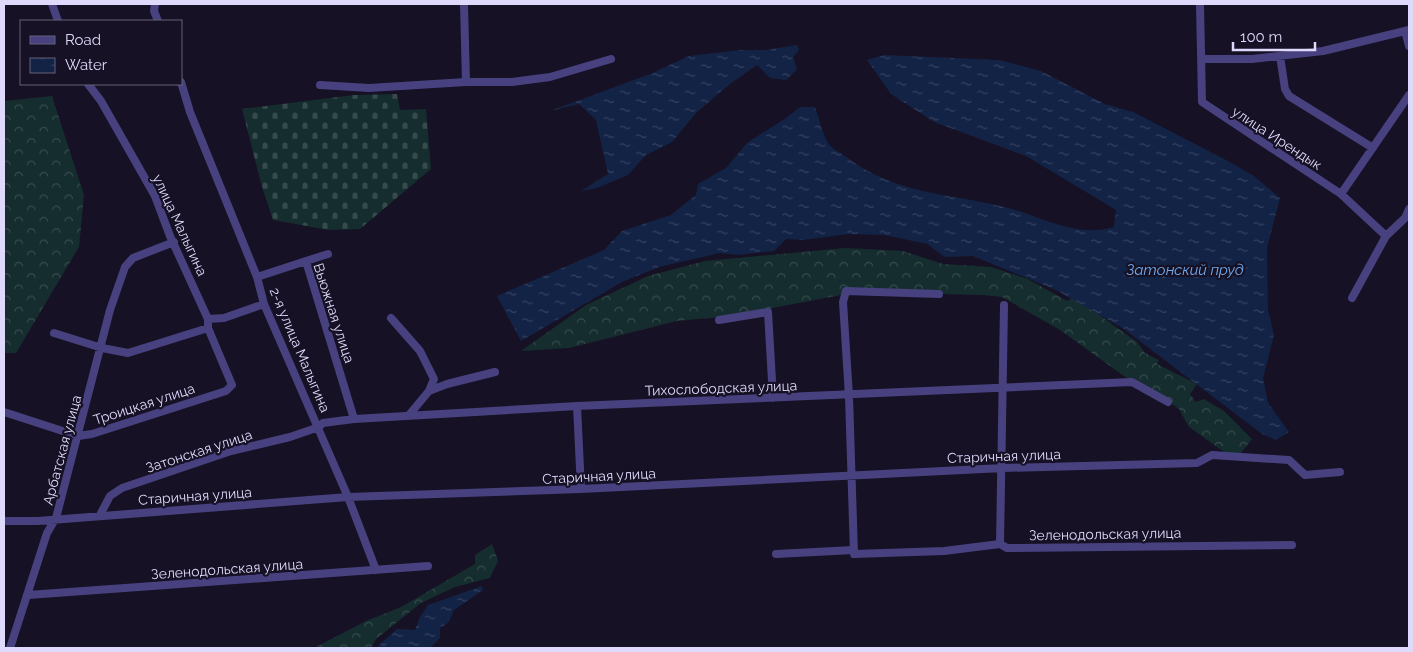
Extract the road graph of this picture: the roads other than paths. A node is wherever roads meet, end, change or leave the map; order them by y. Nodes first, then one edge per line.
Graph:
1 (52, 4) edge
2 (155, 4) edge
3 (464, 4) edge
4 (1200, 4) edge
5 (58, 20) edge
6 (158, 20) edge
7 (1407, 30) edge
8 (1409, 46) edge
9 (1280, 56) junction
10 (611, 59) dead end
11 (1200, 59) junction
12 (466, 82) junction
13 (89, 85) edge
14 (182, 85) edge
15 (320, 85) dead end
16 (1409, 95) edge
17 (1373, 148) junction
18 (1341, 194) junction
19 (1409, 209) edge
20 (1386, 236) junction
21 (174, 242) junction
22 (328, 254) dead end
23 (306, 261) junction
24 (257, 277) junction
25 (939, 294) dead end
26 (1352, 298) dead end
27 (264, 304) junction
28 (1004, 305) dead end
29 (391, 318) dead end
30 (208, 319) junction
31 (719, 320) dead end
32 (208, 328) junction
33 (54, 332) dead end
34 (102, 348) junction
35 (495, 372) dead end
36 (232, 385) joint
37 (1004, 388) junction
38 (429, 391) junction
39 (850, 396) junction
40 (773, 398) junction
41 (1168, 402) dead end
42 (577, 406) junction
43 (4, 412) edge
44 (408, 415) junction
45 (354, 419) junction
46 (319, 427) junction
47 (78, 436) junction
48 (1003, 468) junction
49 (1340, 472) dead end
50 (852, 475) junction
51 (581, 490) junction
52 (348, 497) junction
53 (100, 516) junction
54 (56, 518) junction
55 (4, 521) edge
56 (1292, 545) dead end
57 (1004, 546) junction
58 (854, 552) junction
59 (776, 554) dead end
60 (428, 566) dead end
61 (376, 570) junction
62 (28, 595) junction
63 (10, 648) edge

1 - 5 street
2 - 6 street
3 - 12 street
4 - 11 street, улица Ирендык
7 - 8 street
7 - 9 street
9 - 11 street
9 - 17 street
10 - 12 street
11 - 18 street, улица Ирендык
12 - 15 street
13 - 21 street, улица Малыгина
14 - 24 street, 2-я улица Малыгина
16 - 17 street
17 - 18 street
18 - 20 street, улица Ирендык
19 - 20 street
20 - 26 street
21 - 30 street, улица Малыгина
21 - 34 street, Арбатская улица
22 - 23 street
23 - 24 street, Вьюжная улица
23 - 45 street, Вьюжная улица
24 - 27 street, 2-я улица Малыгина
25 - 39 street
27 - 30 street
27 - 46 street, 2-я улица Малыгина
28 - 37 street
29 - 38 street
30 - 32 street, улица Малыгина
31 - 40 street
32 - 34 street
32 - 36 street, улица Малыгина
33 - 34 street
34 - 47 street, Арбатская улица
35 - 38 street
36 - 47 street, Троицкая улица
37 - 39 street, Тихослободская улица
37 - 41 street, Тихослободская улица
37 - 48 street
38 - 44 street
39 - 40 street, Тихослободская улица
39 - 50 street
40 - 42 street, Тихослободская улица
42 - 44 street, Тихослободская улица
42 - 51 street
43 - 47 street, Троицкая улица
44 - 45 street, Тихослободская улица
45 - 46 street, Тихослободская улица
46 - 52 street, 2-я улица Малыгина
46 - 53 street, Затонская улица
47 - 54 street, Арбатская улица
48 - 49 street, Старичная улица
48 - 50 street, Старичная улица
48 - 57 street
50 - 51 street, Старичная улица
50 - 58 street
51 - 52 street, Старичная улица
52 - 53 street, Старичная улица
52 - 61 street, 2-я улица Малыгина
53 - 54 street, Старичная улица
54 - 55 street, Старичная улица
54 - 62 street, Арбатская улица
56 - 57 street, Зеленодольская улица
57 - 58 street, Зеленодольская улица
58 - 59 street
60 - 61 street, Зеленодольская улица
61 - 62 street, Зеленодольская улица
62 - 63 street, Арбатская улица

